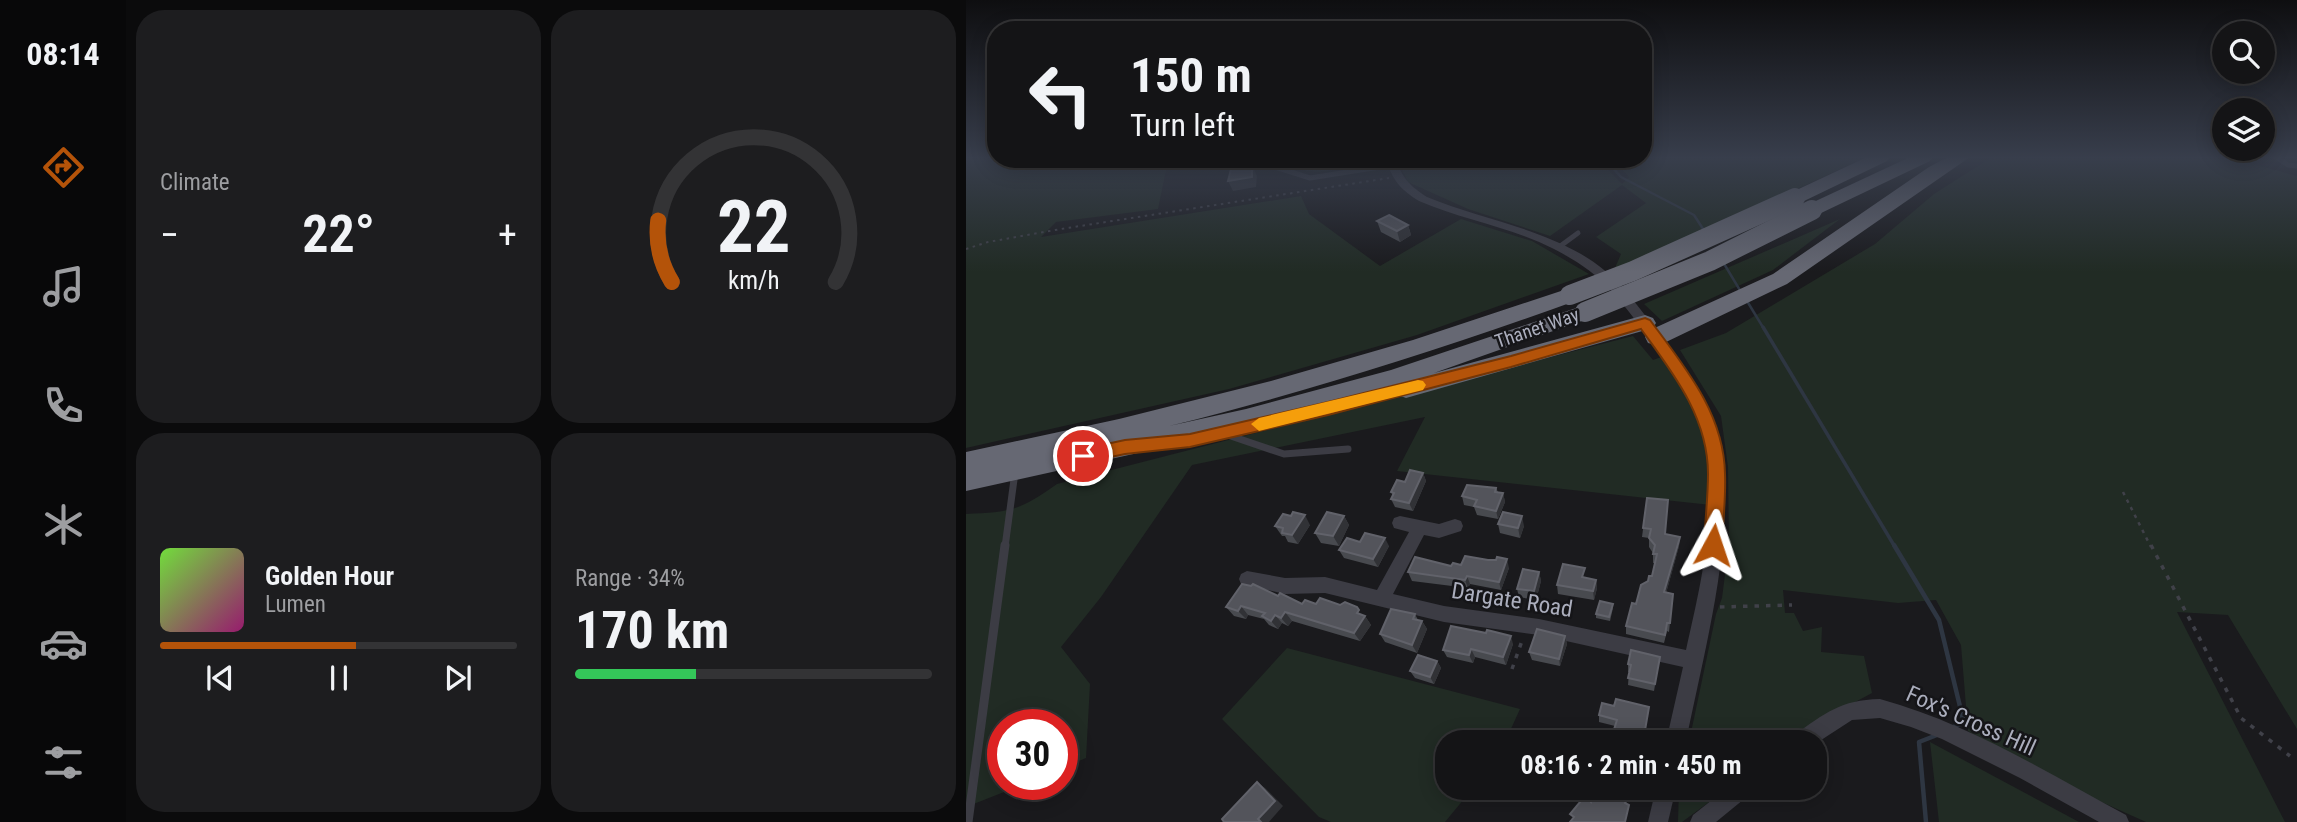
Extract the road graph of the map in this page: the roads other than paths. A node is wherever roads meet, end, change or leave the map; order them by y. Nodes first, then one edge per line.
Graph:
1 (1417, 195) edge
2 (1818, 195) edge
3 (1826, 195) edge
4 (1900, 195) edge
5 (1804, 204) junction
6 (1578, 233) dead end
7 (1559, 247) junction
8 (1577, 303) junction
9 (1650, 330) junction
10 (1222, 433) junction
11 (1125, 447) junction
12 (1348, 449) dead end
13 (966, 462) edge
14 (1015, 470) junction
15 (966, 481) edge
16 (1400, 523) dead end
17 (1455, 526) dead end
18 (1420, 527) junction
19 (1247, 579) dead end
20 (1382, 598) junction
21 (1692, 660) junction
22 (1678, 730) edge
23 (1818, 730) edge
24 (1664, 800) edge
25 (1727, 800) edge
26 (968, 822) edge
27 (1658, 822) edge
28 (1700, 822) edge
29 (2119, 822) edge

1 - 7 street
2 - 5 highway, Thanet Way
3 - 5 highway, Thanet Way
4 - 9 highway
5 - 8 highway, Thanet Way, bridge
6 - 7 lane
7 - 9 street
8 - 11 highway, Thanet Way
8 - 13 highway, Thanet Way
9 - 10 highway
9 - 21 street
10 - 11 highway
10 - 12 lane
11 - 14 highway, Thanet Way
14 - 15 highway, Thanet Way
14 - 26 lane
16 - 18 street
17 - 18 street
18 - 20 street
19 - 20 street, Dargate Road
20 - 21 street, Dargate Road
21 - 22 street
23 - 29 street, Fox's Cross Hill
24 - 27 street
25 - 28 street

